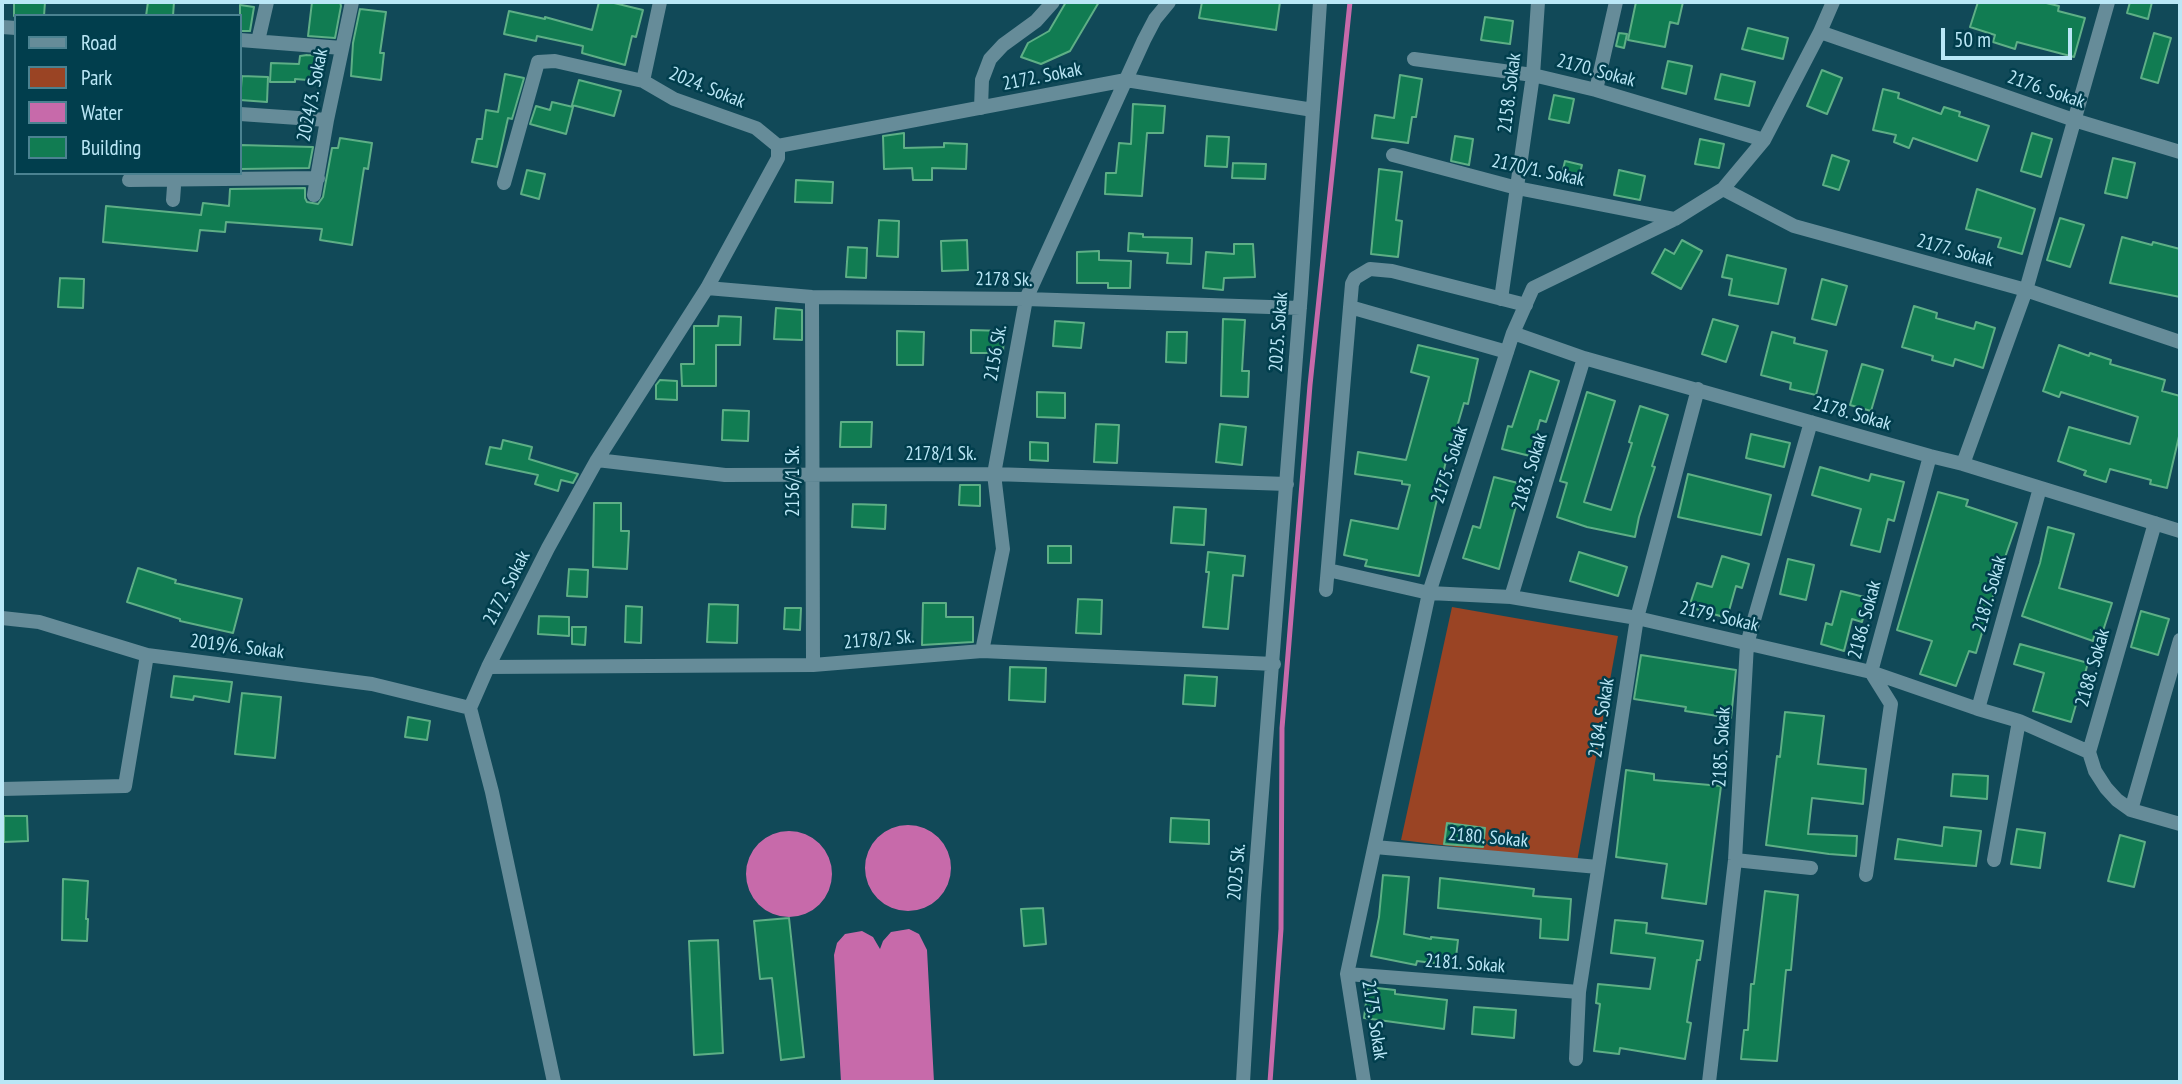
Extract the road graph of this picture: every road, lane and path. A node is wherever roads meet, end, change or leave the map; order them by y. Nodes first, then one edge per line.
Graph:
1 (267, 2) edge
2 (352, 2) edge
3 (660, 2) edge
4 (1053, 2) edge
5 (1320, 2) edge
6 (1538, 2) edge
7 (1616, 2) edge
8 (1833, 2) edge
9 (2108, 2) edge
10 (1161, 4) edge
11 (1820, 32) junction
12 (242, 40) edge
13 (258, 41) junction
14 (342, 48) junction
15 (1414, 59) dead end
16 (1533, 75) junction
17 (1126, 80) junction
18 (643, 81) junction
19 (1596, 90) junction
20 (981, 108) junction
21 (1313, 110) junction
22 (242, 114) edge
23 (327, 120) junction
24 (2074, 120) junction
25 (1764, 140) junction
26 (778, 152) junction
27 (2180, 152) edge
28 (1393, 155) dead end
29 (175, 176) edge
30 (318, 178) junction
31 (129, 180) dead end
32 (504, 183) dead end
33 (1517, 188) junction
34 (1723, 189) junction
35 (314, 195) dead end
36 (173, 200) dead end
37 (1675, 219) junction
38 (707, 288) junction
39 (2026, 290) junction
40 (812, 297) junction
41 (1026, 299) junction
42 (1501, 299) junction
43 (1526, 305) junction
44 (1350, 307) junction
45 (1300, 308) junction
46 (1513, 333) junction
47 (2180, 342) edge
48 (1507, 352) junction
49 (1584, 358) junction
50 (1698, 389) junction
51 (1811, 422) junction
52 (1930, 456) junction
53 (597, 460) junction
54 (1963, 464) junction
55 (994, 474) junction
56 (813, 475) junction
57 (1287, 484) junction
58 (2040, 488) junction
59 (2155, 523) junction
60 (2180, 531) edge
61 (1328, 570) junction
62 (1326, 590) dead end
63 (1429, 593) junction
64 (1511, 597) junction
65 (2, 618) edge
66 (1637, 618) junction
67 (2180, 640) edge
68 (1747, 644) junction
69 (982, 651) junction
70 (147, 655) junction
71 (1273, 664) junction
72 (813, 665) junction
73 (488, 667) junction
74 (1871, 672) junction
75 (470, 708) junction
76 (1978, 709) junction
77 (2019, 721) junction
78 (2089, 752) junction
79 (2, 789) edge
80 (2131, 810) junction
81 (2180, 824) edge
82 (1374, 847) junction
83 (1735, 860) junction
84 (1994, 860) dead end
85 (1598, 867) junction
86 (1811, 868) dead end
87 (1866, 876) dead end
88 (1347, 974) junction
89 (1579, 992) junction
90 (1576, 1059) dead end
91 (554, 1082) edge
92 (1242, 1082) edge
93 (1364, 1082) edge
94 (1709, 1082) edge

1 - 13 street
2 - 14 street, 2024/3. Sokak
3 - 18 street, 2024. Sokak
4 - 20 street
5 - 21 street, 2025. Sokak
6 - 16 street, 2158. Sokak
7 - 19 street
8 - 11 street, 2175. Sokak
9 - 24 street
10 - 17 street, 2156 Sk.
11 - 24 street, 2176. Sokak
11 - 25 street, 2175. Sokak
12 - 13 street
13 - 14 street
14 - 23 street, 2024/3. Sokak
15 - 16 street, 2170. Sokak
16 - 19 street, 2170. Sokak
16 - 33 street, 2158. Sokak
17 - 20 street, 2172. Sokak
17 - 21 street, 2172. Sokak
17 - 41 street, 2156 Sk.
18 - 26 street, 2024. Sokak
18 - 32 street
19 - 25 street, 2170. Sokak
20 - 26 street, 2172. Sokak
21 - 45 street, 2025. Sokak
22 - 23 street
23 - 30 street, 2024/3. Sokak
24 - 27 street, 2176. Sokak
24 - 39 street
25 - 34 street, 2175. Sokak
26 - 38 street, 2172. Sokak
28 - 33 street, 2170/1. Sokak
29 - 30 street
29 - 31 street
29 - 36 street
30 - 35 street, 2024/3. Sokak
33 - 37 street, 2170/1. Sokak
33 - 42 street, 2158. Sokak
34 - 37 street, 2175. Sokak
34 - 39 street, 2177. Sokak
37 - 43 street, 2175. Sokak
38 - 40 street, 2178 Sk.
38 - 53 street, 2172. Sokak
39 - 47 street, 2177. Sokak
39 - 54 street
40 - 41 street, 2178 Sk.
40 - 56 street, 2156/1 Sk.
41 - 45 street, 2178 Sk.
41 - 55 street, 2156 Sk.
42 - 43 street
42 - 44 street
43 - 46 street, 2175. Sokak
44 - 48 street
44 - 61 street
45 - 57 street, 2025. Sokak
46 - 48 street, 2175. Sokak
46 - 49 street, 2178. Sokak
48 - 63 street, 2175. Sokak
49 - 50 street, 2178. Sokak
49 - 64 street, 2183. Sokak
50 - 51 street, 2178. Sokak
50 - 66 street, 2184. Sokak
51 - 52 street, 2178. Sokak
51 - 68 street, 2185. Sokak
52 - 54 street, 2178. Sokak
52 - 74 street, 2186. Sokak
53 - 56 street, 2178/1 Sk.
53 - 73 street, 2172. Sokak
54 - 58 street, 2178. Sokak
55 - 56 street, 2178/1 Sk.
55 - 57 street, 2178/1 Sk.
55 - 69 street, 2156 Sk.
56 - 72 street, 2156/1 Sk.
57 - 71 street, 2025. Sokak
58 - 59 street, 2178. Sokak
58 - 76 street, 2187. Sokak
59 - 60 street, 2178. Sokak
59 - 78 street, 2188. Sokak
61 - 62 street
61 - 63 street, 2179. Sokak
63 - 64 street, 2179. Sokak
63 - 82 street, 2175. Sokak
64 - 66 street, 2179. Sokak
65 - 70 street, 2019/6. Sokak
66 - 68 street, 2179. Sokak
66 - 85 street, 2184. Sokak
67 - 80 street
68 - 74 street, 2179. Sokak
68 - 83 street, 2185. Sokak
69 - 71 street, 2178/2 Sk.
69 - 72 street, 2178/2 Sk.
70 - 75 street, 2019/6. Sokak
70 - 79 street
71 - 92 street, 2025 Sk.
72 - 73 street, 2178/2 Sk.
73 - 75 street, 2172. Sokak
74 - 76 street, 2179. Sokak
74 - 87 street, 2186. Sokak
75 - 91 street
76 - 77 street, 2179. Sokak
77 - 78 street, 2179. Sokak
77 - 84 street
78 - 80 street
80 - 81 street
82 - 85 street, 2180. Sokak
82 - 88 street, 2175. Sokak
83 - 86 street
83 - 94 street, 2185. Sokak
85 - 89 street, 2184. Sokak
88 - 89 street, 2181. Sokak
88 - 93 street, 2175. Sokak
89 - 90 street, 2184. Sokak

